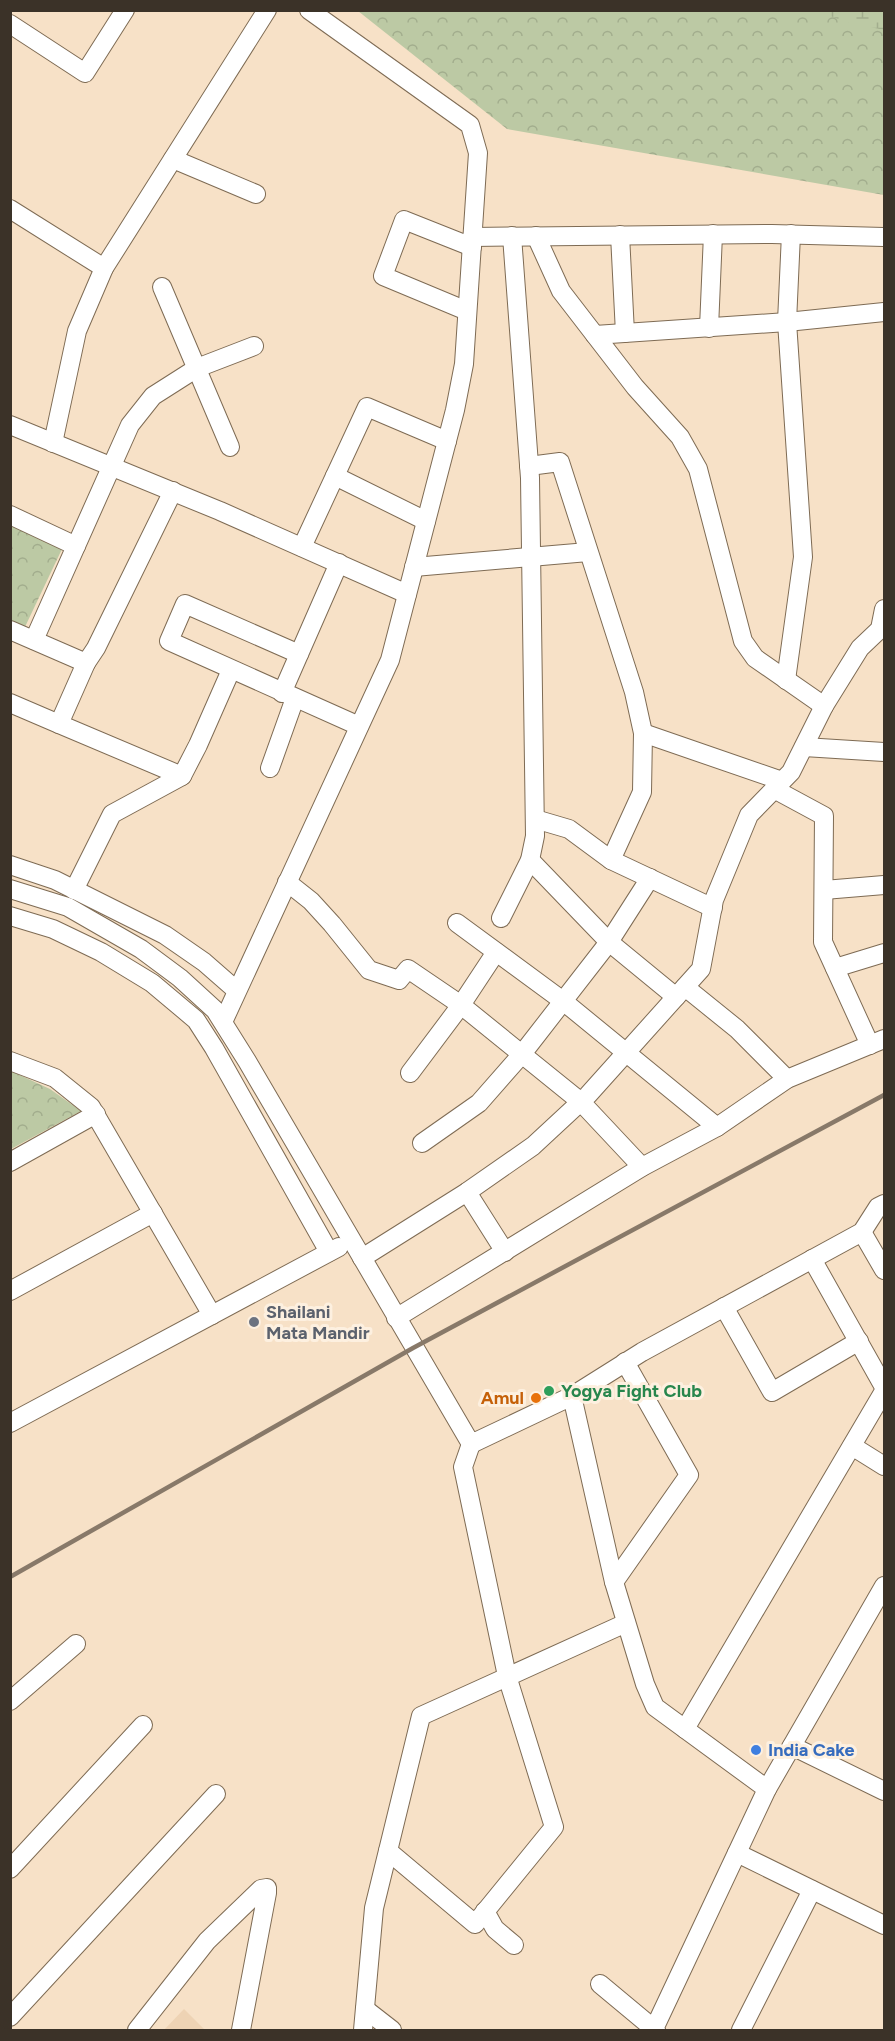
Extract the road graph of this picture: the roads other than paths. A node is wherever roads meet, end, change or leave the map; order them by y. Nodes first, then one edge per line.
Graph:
1 (125, 10) edge
2 (267, 10) edge
3 (309, 10) edge
4 (10, 24) edge
5 (173, 159) junction
6 (256, 194) dead end
7 (10, 209) edge
8 (713, 234) junction
9 (791, 234) junction
10 (620, 235) junction
11 (512, 236) junction
12 (536, 236) junction
13 (885, 237) edge
14 (472, 242) junction
15 (104, 268) junction
16 (162, 287) dead end
17 (467, 311) junction
18 (885, 312) edge
19 (787, 322) junction
20 (709, 328) junction
21 (625, 333) junction
22 (595, 335) junction
23 (254, 346) dead end
24 (197, 368) junction
25 (10, 425) edge
26 (447, 441) junction
27 (53, 442) junction
28 (230, 447) dead end
29 (111, 466) junction
30 (529, 466) junction
31 (335, 477) junction
32 (173, 491) junction
33 (10, 515) edge
34 (426, 521) junction
35 (76, 546) junction
36 (302, 547) junction
37 (588, 552) junction
38 (530, 557) junction
39 (339, 563) junction
40 (414, 567) junction
41 (407, 594) junction
42 (885, 609) edge
43 (10, 630) edge
44 (34, 640) junction
45 (299, 654) junction
46 (86, 663) junction
47 (231, 670) junction
48 (786, 680) junction
49 (289, 695) junction
50 (10, 703) edge
51 (824, 706) junction
52 (59, 724) junction
53 (359, 726) junction
54 (643, 733) junction
55 (804, 747) junction
56 (885, 752) edge
57 (270, 768) dead end
58 (182, 776) junction
59 (778, 785) junction
60 (535, 819) junction
61 (530, 860) junction
62 (611, 860) junction
63 (10, 866) edge
64 (650, 878) junction
65 (287, 882) junction
66 (885, 885) edge
67 (10, 889) edge
68 (74, 890) junction
69 (824, 890) junction
70 (713, 908) junction
71 (10, 916) edge
72 (501, 918) dead end
73 (457, 923) dead end
74 (609, 942) junction
75 (496, 952) junction
76 (885, 953) edge
77 (835, 969) junction
78 (236, 990) junction
79 (680, 992) junction
80 (563, 1001) junction
81 (461, 1005) junction
82 (223, 1022) junction
83 (878, 1042) edge
84 (626, 1052) junction
85 (522, 1054) junction
86 (10, 1061) edge
87 (410, 1073) dead end
88 (788, 1079) junction
89 (581, 1102) junction
90 (96, 1114) junction
91 (717, 1127) junction
92 (422, 1143) dead end
93 (10, 1162) edge
94 (642, 1167) junction
95 (467, 1192) junction
96 (885, 1204) edge
97 (153, 1213) junction
98 (862, 1232) junction
99 (351, 1240) junction
100 (329, 1252) junction
101 (505, 1252) junction
102 (362, 1258) junction
103 (812, 1259) junction
104 (885, 1270) edge
105 (10, 1291) edge
106 (724, 1307) junction
107 (212, 1315) junction
108 (396, 1318) junction
109 (859, 1341) junction
110 (625, 1362) junction
111 (885, 1389) edge
112 (572, 1396) junction
113 (10, 1423) edge
114 (471, 1444) junction
115 (852, 1446) junction
116 (885, 1466) edge
117 (614, 1582) junction
118 (885, 1586) edge
119 (626, 1623) junction
120 (76, 1644) dead end
121 (507, 1676) junction
122 (10, 1701) edge
123 (143, 1725) dead end
124 (685, 1729) junction
125 (792, 1746) junction
126 (767, 1789) junction
127 (885, 1791) edge
128 (216, 1794) dead end
129 (388, 1851) junction
130 (737, 1853) junction
131 (10, 1869) edge
132 (812, 1890) junction
133 (485, 1911) junction
134 (885, 1925) edge
135 (514, 1945) dead end
136 (600, 1984) dead end
137 (365, 2009) junction
138 (10, 2017) edge
139 (655, 2030) edge
140 (137, 2031) edge
141 (241, 2031) edge
142 (363, 2031) edge
143 (392, 2031) edge
144 (741, 2031) edge

1 - 4 street
2 - 5 street
3 - 14 street
5 - 6 street
5 - 15 street
7 - 15 street
8 - 9 street
8 - 10 street
8 - 20 street
9 - 13 street
9 - 19 street
10 - 12 street
10 - 21 street
11 - 12 street
11 - 14 street
11 - 30 street
12 - 22 street
14 - 17 street
14 - 17 street
15 - 27 street
16 - 24 street
17 - 26 street
18 - 19 street
19 - 20 street
19 - 48 street
20 - 21 street
21 - 22 street
22 - 48 street
23 - 24 street
24 - 28 street
24 - 29 street
25 - 27 street
26 - 31 street
26 - 34 street
27 - 29 street
29 - 32 street
29 - 35 street
30 - 37 street
30 - 38 street
31 - 34 street
31 - 36 street
32 - 36 street
32 - 46 street
33 - 35 street
34 - 40 street
35 - 44 street
36 - 39 street
37 - 38 street
37 - 54 street
38 - 40 street
38 - 60 street
39 - 41 street
39 - 45 street
40 - 41 street
41 - 53 street
42 - 51 street
43 - 44 street
44 - 46 street
45 - 47 street
45 - 49 street
46 - 52 street
47 - 49 street
47 - 58 street
48 - 51 street
49 - 53 street
49 - 57 street
50 - 52 street
51 - 55 street
52 - 58 street
53 - 65 street
54 - 59 street
54 - 62 street
55 - 56 street
55 - 59 street
58 - 68 street
59 - 69 street
59 - 70 street
60 - 61 street
60 - 62 street
61 - 72 street
61 - 74 street
62 - 64 street
63 - 68 street
64 - 70 street
64 - 74 street
65 - 78 street
65 - 81 street
66 - 69 street
67 - 82 street
68 - 78 street
69 - 77 street
70 - 79 street
71 - 100 street
73 - 75 street
74 - 79 street
74 - 80 street
75 - 80 street
75 - 81 street
76 - 77 street
77 - 83 street
78 - 82 street
79 - 84 street
79 - 88 street
80 - 84 street
80 - 85 street
81 - 85 street
81 - 87 street
82 - 99 street
83 - 88 street
84 - 89 street
84 - 91 street
85 - 89 street
85 - 92 street
86 - 90 street
88 - 91 street
89 - 94 street
89 - 95 street
90 - 93 street
90 - 97 street
91 - 94 street
94 - 101 street
95 - 101 street
95 - 102 street
96 - 98 street
97 - 105 street
97 - 107 street
98 - 103 street
98 - 104 street
99 - 100 street
99 - 102 street
100 - 107 street
101 - 108 street
102 - 108 street
103 - 106 street
103 - 109 street
106 - 109 street
106 - 110 street
107 - 113 street
108 - 114 street
109 - 111 street
110 - 112 street
110 - 117 street
111 - 115 street
112 - 114 street
112 - 117 street
114 - 121 street
115 - 116 street
115 - 124 street
117 - 119 street
118 - 125 street
119 - 121 street
119 - 124 street
120 - 122 street
121 - 129 street
121 - 133 street
123 - 131 street
124 - 126 street
125 - 126 street
125 - 127 street
126 - 130 street
128 - 138 street
129 - 133 street
129 - 137 street
130 - 132 street
130 - 139 street
132 - 134 street
132 - 144 street
133 - 135 street
136 - 139 street
137 - 142 street
137 - 143 street
140 - 141 street

